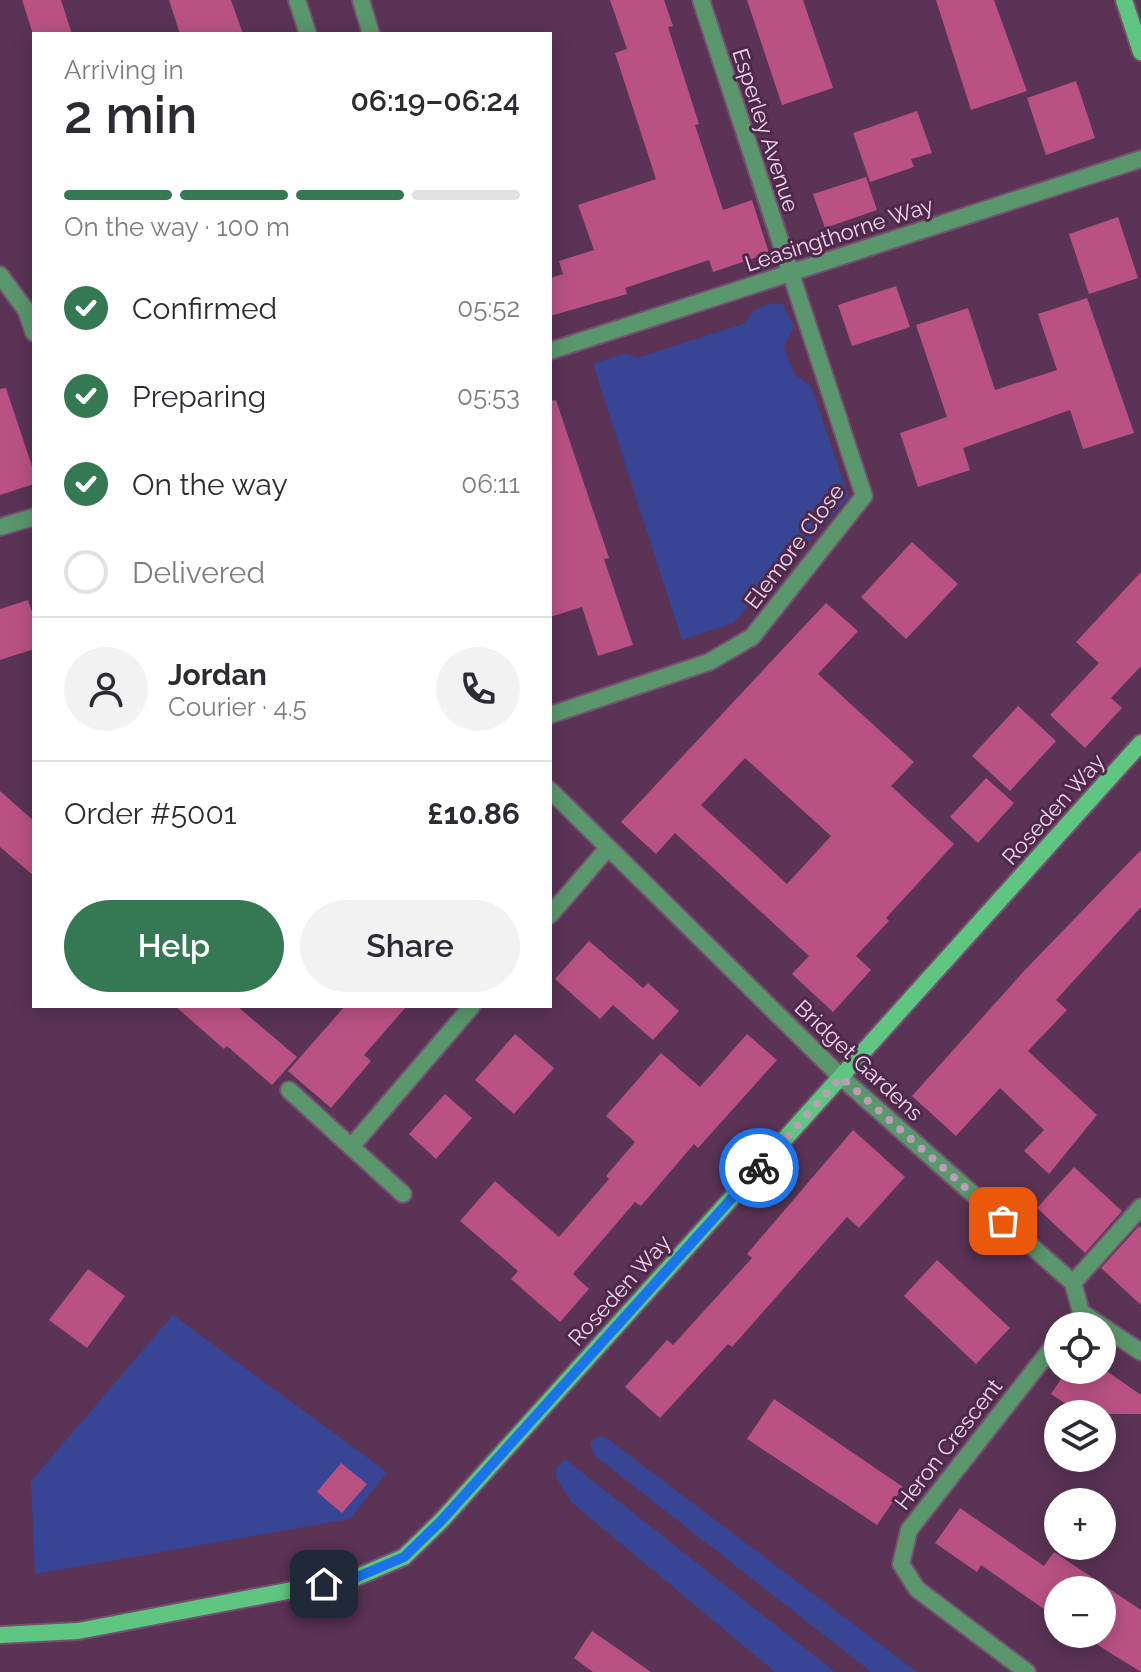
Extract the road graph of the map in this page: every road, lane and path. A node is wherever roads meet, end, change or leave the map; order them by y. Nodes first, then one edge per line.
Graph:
1 (297, 0) edge
2 (361, 0) edge
3 (701, 0) edge
4 (1124, 0) edge
5 (307, 32) edge
6 (370, 32) edge
7 (1141, 52) edge
8 (1141, 159) edge
9 (790, 273) junction
10 (0, 275) edge
11 (32, 327) edge
12 (552, 350) edge
13 (32, 518) edge
14 (0, 527) edge
15 (552, 714) edge
16 (1141, 743) edge
17 (552, 792) edge
18 (608, 848) junction
19 (552, 913) edge
20 (470, 1008) edge
21 (841, 1077) junction
22 (289, 1090) dead end
23 (351, 1147) junction
24 (403, 1194) dead end
25 (1141, 1207) edge
26 (1073, 1283) junction
27 (1081, 1312) edge
28 (1116, 1335) edge
29 (1141, 1352) edge
30 (1044, 1358) edge
31 (0, 1635) edge
32 (1027, 1672) edge

1 - 5 street
2 - 6 street
3 - 9 street, Esperley Avenue
4 - 7 street
8 - 9 street, Leasingthorne Way
9 - 12 street, Leasingthorne Way
9 - 15 street, Elemore Close
10 - 11 street
13 - 14 street
16 - 21 street, Roseden Way
17 - 18 street, Bridget Gardens
18 - 19 street
18 - 21 street, Bridget Gardens
20 - 23 street
21 - 26 street, Bridget Gardens
21 - 31 street, Roseden Way
22 - 23 street
23 - 24 street
25 - 26 street
26 - 27 street
28 - 29 street
30 - 32 street, Heron Crescent

